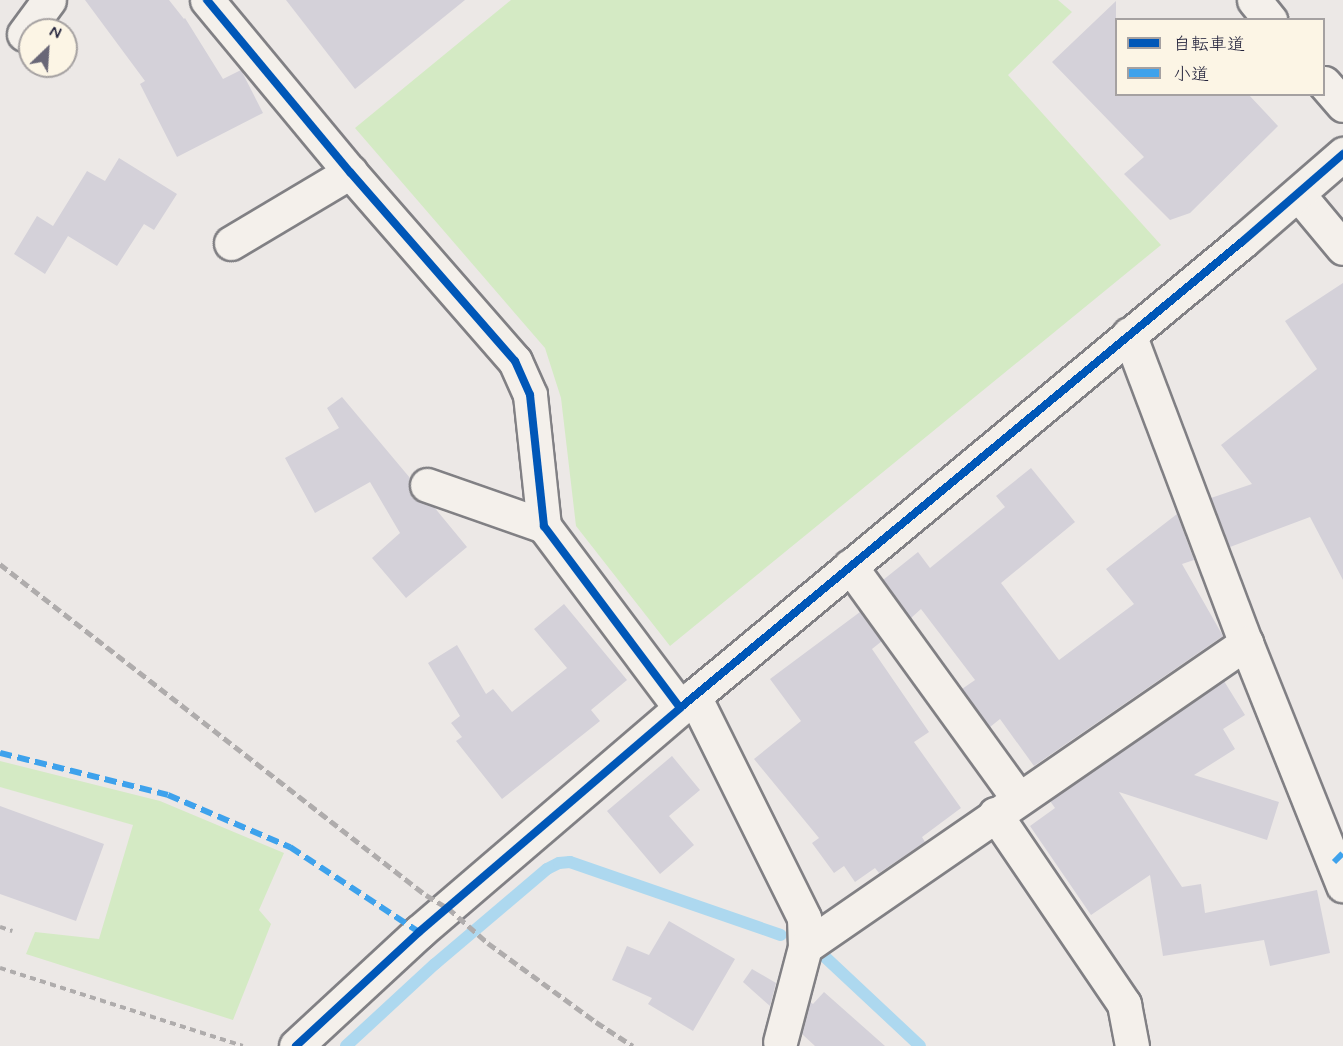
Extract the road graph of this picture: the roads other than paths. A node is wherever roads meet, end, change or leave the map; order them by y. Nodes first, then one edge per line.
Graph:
1 (50, 0) edge
2 (207, 0) edge
3 (1254, 0) edge
4 (36, 18) edge
5 (1268, 18) edge
6 (1325, 85) edge
7 (1343, 105) edge
8 (1343, 154) edge
9 (350, 172) junction
10 (1298, 194) junction
11 (231, 243) dead end
12 (1343, 248) edge
13 (1129, 334) junction
14 (427, 485) dead end
15 (544, 526) junction
16 (850, 566) junction
17 (1246, 643) junction
18 (687, 702) junction
19 (1007, 806) junction
20 (1343, 885) edge
21 (805, 946) junction
22 (780, 1042) dead end
23 (296, 1046) edge
24 (1132, 1046) edge

1 - 4 street
2 - 9 street
3 - 5 street
6 - 7 street
8 - 10 street
9 - 11 street
9 - 15 street
10 - 12 street
10 - 13 street
13 - 16 street
13 - 17 street
14 - 15 street
15 - 18 street
16 - 18 street
16 - 19 street
17 - 19 street
17 - 20 street
18 - 21 street
18 - 23 street
19 - 21 street
19 - 24 street
21 - 22 street

